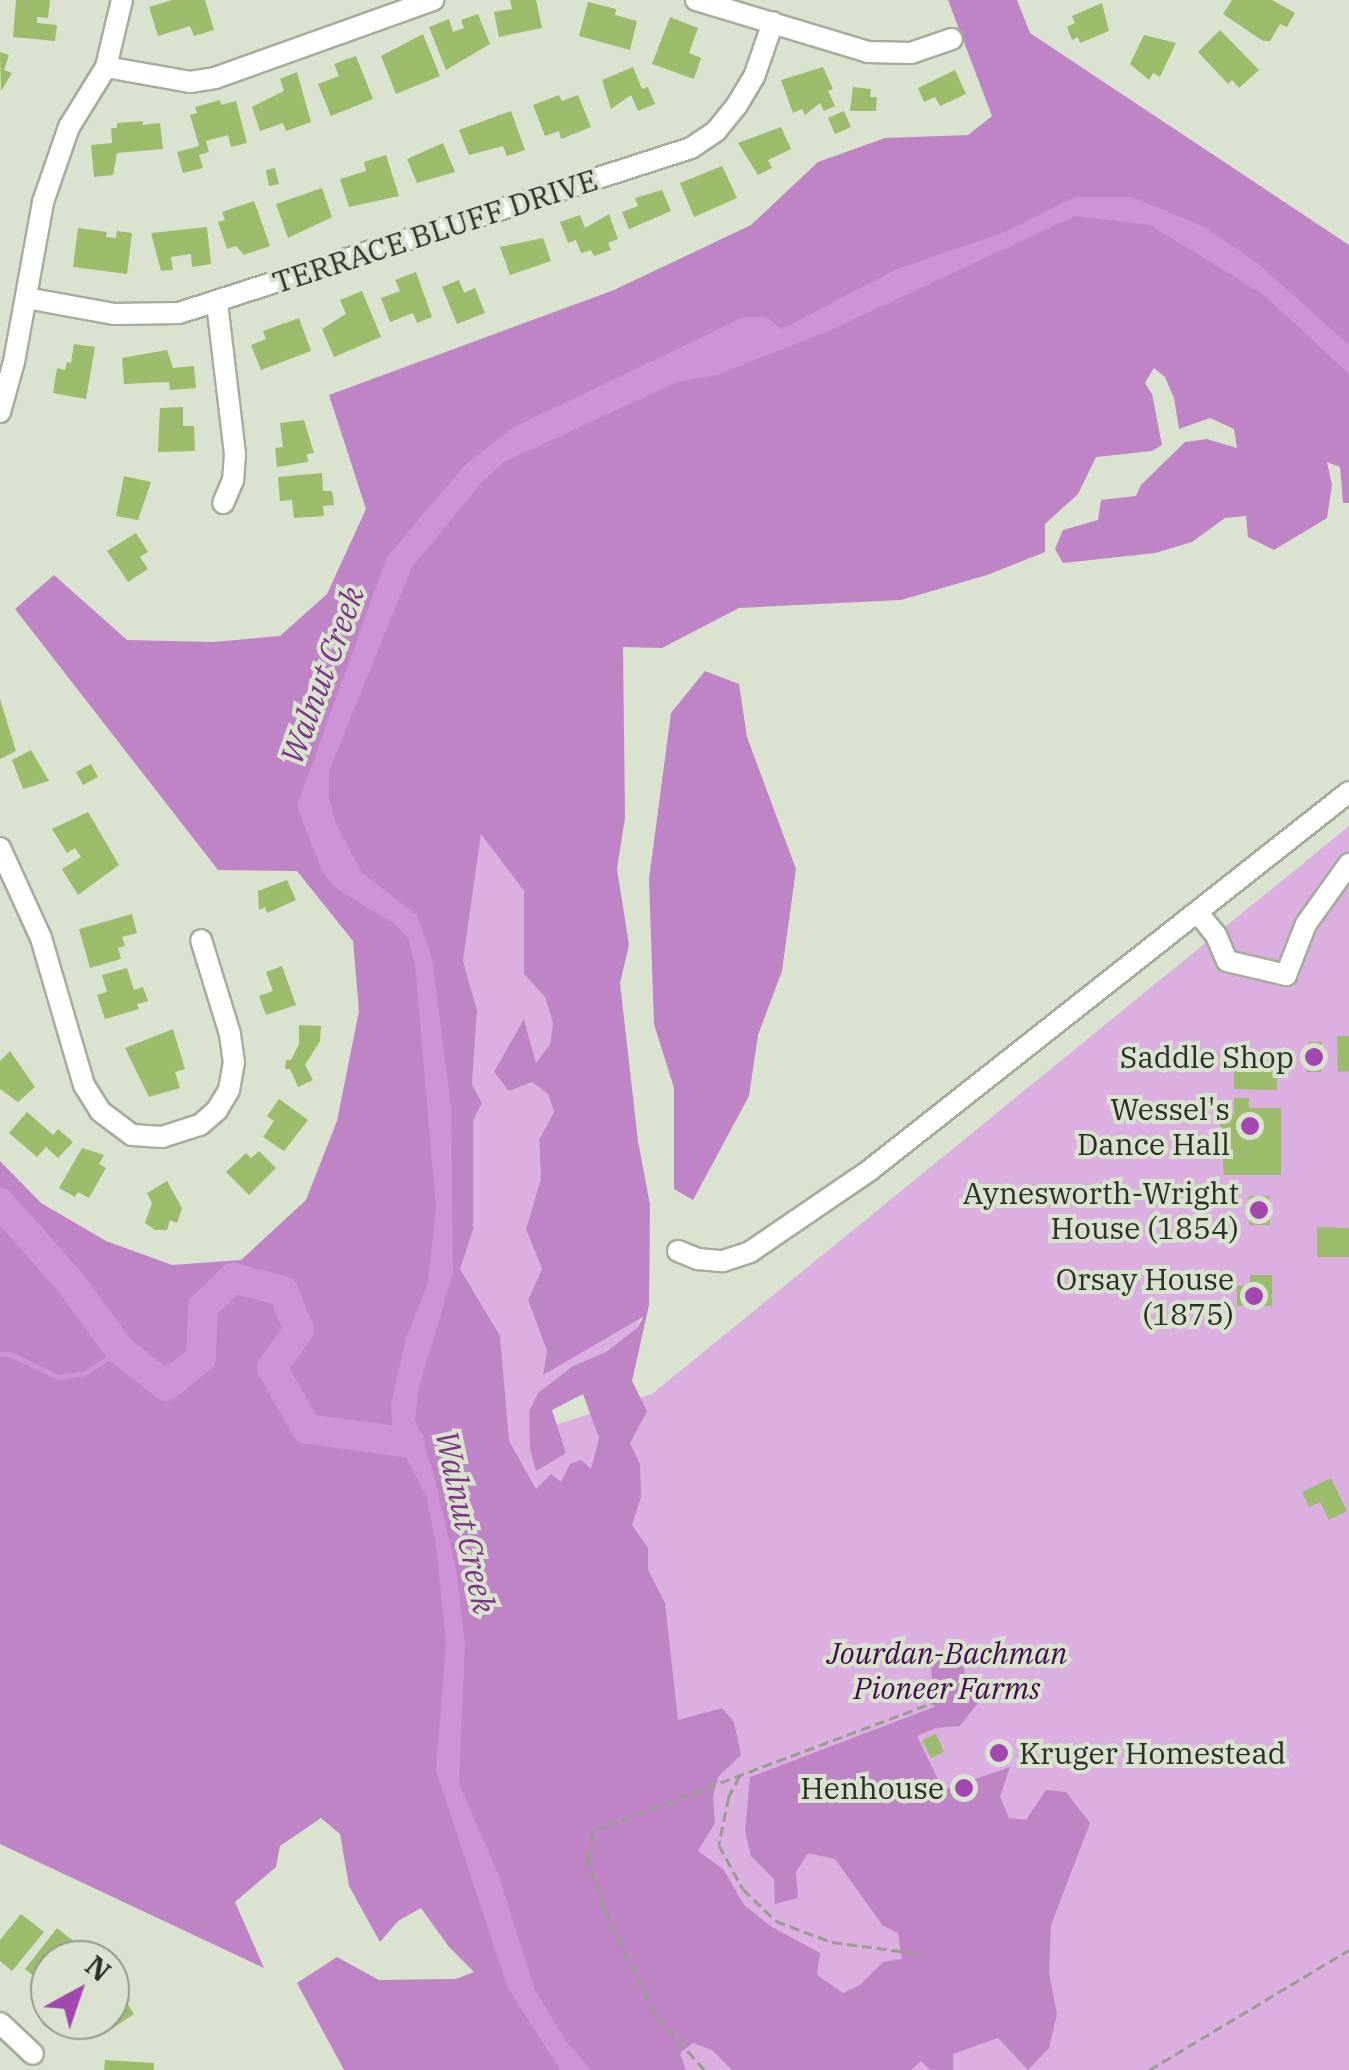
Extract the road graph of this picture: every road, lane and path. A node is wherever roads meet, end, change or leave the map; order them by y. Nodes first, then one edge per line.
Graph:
1 (122, 0) edge
2 (433, 0) edge
3 (696, 0) edge
4 (774, 22) junction
5 (952, 40) dead end
6 (106, 67) junction
7 (26, 298) junction
8 (217, 303) junction
9 (0, 412) edge
10 (223, 503) dead end
11 (1349, 792) edge
12 (0, 848) edge
13 (1349, 864) edge
14 (1198, 913) junction
15 (201, 940) dead end
16 (678, 1251) dead end
17 (947, 1697) dead end
18 (740, 1775) junction
19 (1349, 1950) edge
20 (922, 1954) dead end
21 (0, 2023) edge
22 (33, 2054) dead end
23 (704, 2070) edge
24 (1149, 2070) edge

1 - 6 street
2 - 6 street
3 - 4 street
4 - 5 street
4 - 8 street, TERRACE BLUFF DRIVE
6 - 7 street
7 - 8 street, TERRACE BLUFF DRIVE
7 - 9 street
8 - 10 street
11 - 14 street
12 - 15 street
13 - 14 street
14 - 16 street
17 - 18 path
18 - 20 path
18 - 23 path
19 - 24 path
21 - 22 street

